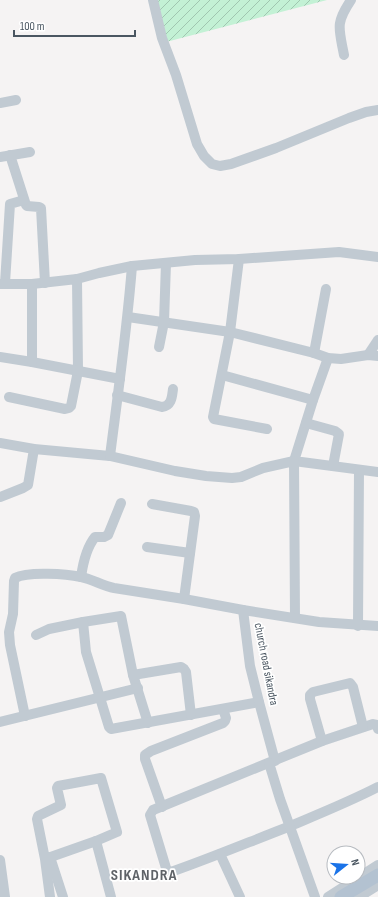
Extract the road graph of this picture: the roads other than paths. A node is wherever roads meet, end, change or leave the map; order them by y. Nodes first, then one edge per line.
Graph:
1 (153, 0) edge
2 (351, 0) edge
3 (344, 55) dead end
4 (16, 100) dead end
5 (0, 103) edge
6 (378, 110) edge
7 (30, 152) dead end
8 (5, 156) edge
9 (24, 200) junction
10 (378, 257) edge
11 (239, 259) junction
12 (166, 263) junction
13 (132, 266) junction
14 (77, 279) junction
15 (44, 283) junction
16 (3, 284) edge
17 (32, 284) junction
18 (326, 289) dead end
19 (128, 317) junction
20 (164, 322) junction
21 (230, 332) junction
22 (378, 340) edge
23 (159, 347) dead end
24 (314, 353) junction
25 (373, 356) edge
26 (0, 357) edge
27 (328, 358) junction
28 (32, 362) junction
29 (78, 371) junction
30 (222, 375) junction
31 (120, 379) junction
32 (173, 389) dead end
33 (118, 395) junction
34 (9, 397) dead end
35 (313, 400) junction
36 (306, 423) junction
37 (267, 428) dead end
38 (0, 443) edge
39 (34, 449) junction
40 (110, 456) junction
41 (294, 462) junction
42 (333, 466) junction
43 (359, 470) junction
44 (378, 472) edge
45 (0, 497) edge
46 (121, 503) dead end
47 (152, 504) dead end
48 (147, 546) dead end
49 (190, 553) junction
50 (81, 576) junction
51 (184, 599) junction
52 (243, 610) junction
53 (295, 618) junction
54 (83, 622) junction
55 (358, 626) junction
56 (378, 626) edge
57 (36, 635) dead end
58 (134, 675) junction
59 (138, 688) junction
60 (99, 697) junction
61 (258, 702) junction
62 (223, 709) junction
63 (191, 715) junction
64 (25, 716) junction
65 (0, 722) edge
66 (148, 723) junction
67 (363, 727) junction
68 (378, 729) edge
69 (322, 741) junction
70 (272, 762) junction
71 (378, 787) edge
72 (162, 807) junction
73 (290, 826) junction
74 (96, 841) junction
75 (220, 854) junction
76 (47, 858) junction
77 (0, 860) edge
78 (378, 865) edge
79 (378, 875) edge
80 (378, 885) edge
81 (5, 897) edge
82 (50, 897) edge
83 (63, 897) edge
84 (112, 897) edge
85 (240, 897) edge
86 (316, 897) edge
87 (328, 897) edge
88 (341, 897) edge
89 (359, 897) edge

1 - 6 street
2 - 3 street
4 - 5 street
7 - 8 street
8 - 9 street
9 - 15 street
9 - 16 street
10 - 11 street
11 - 12 street
11 - 21 street
12 - 13 street
12 - 20 street
13 - 14 street
13 - 19 street
14 - 15 street
14 - 29 street
15 - 17 street
16 - 17 street
17 - 28 street
18 - 24 street
19 - 20 street
19 - 31 street
20 - 21 street
20 - 23 street
21 - 24 street
21 - 30 street
22 - 25 street
24 - 27 street
25 - 27 street
26 - 28 street
27 - 35 street
28 - 29 street
29 - 31 street
29 - 34 street
30 - 35 street
30 - 37 street
31 - 33 street
32 - 33 street
33 - 40 street
35 - 36 street
36 - 41 street
36 - 42 street
38 - 39 street
39 - 40 street
39 - 45 street
40 - 41 street
41 - 42 street
41 - 53 street
42 - 43 street
43 - 44 street
43 - 55 street
46 - 50 street
47 - 49 street
48 - 49 street
49 - 51 street
50 - 51 street
50 - 64 street
51 - 52 street
52 - 53 street, church road sikandra
52 - 61 street, church road sikandra
53 - 55 street, church road sikandra
54 - 57 street
54 - 58 street
54 - 60 street
55 - 56 street, church road sikandra
58 - 59 street
58 - 63 street
59 - 60 street
59 - 66 street
60 - 64 street
60 - 66 street
61 - 62 street
61 - 70 street, church road sikandra
62 - 63 street
62 - 72 street
63 - 66 street
64 - 65 street
67 - 68 street
67 - 69 street
67 - 69 street
69 - 70 street
70 - 72 street
70 - 73 street, church road sikandra
71 - 73 street
72 - 75 street
73 - 75 street
73 - 86 street, church road sikandra
74 - 76 street
74 - 76 street
74 - 84 street
75 - 85 street
76 - 82 street
76 - 83 street
77 - 81 street
78 - 87 street
79 - 88 main road
80 - 89 street

